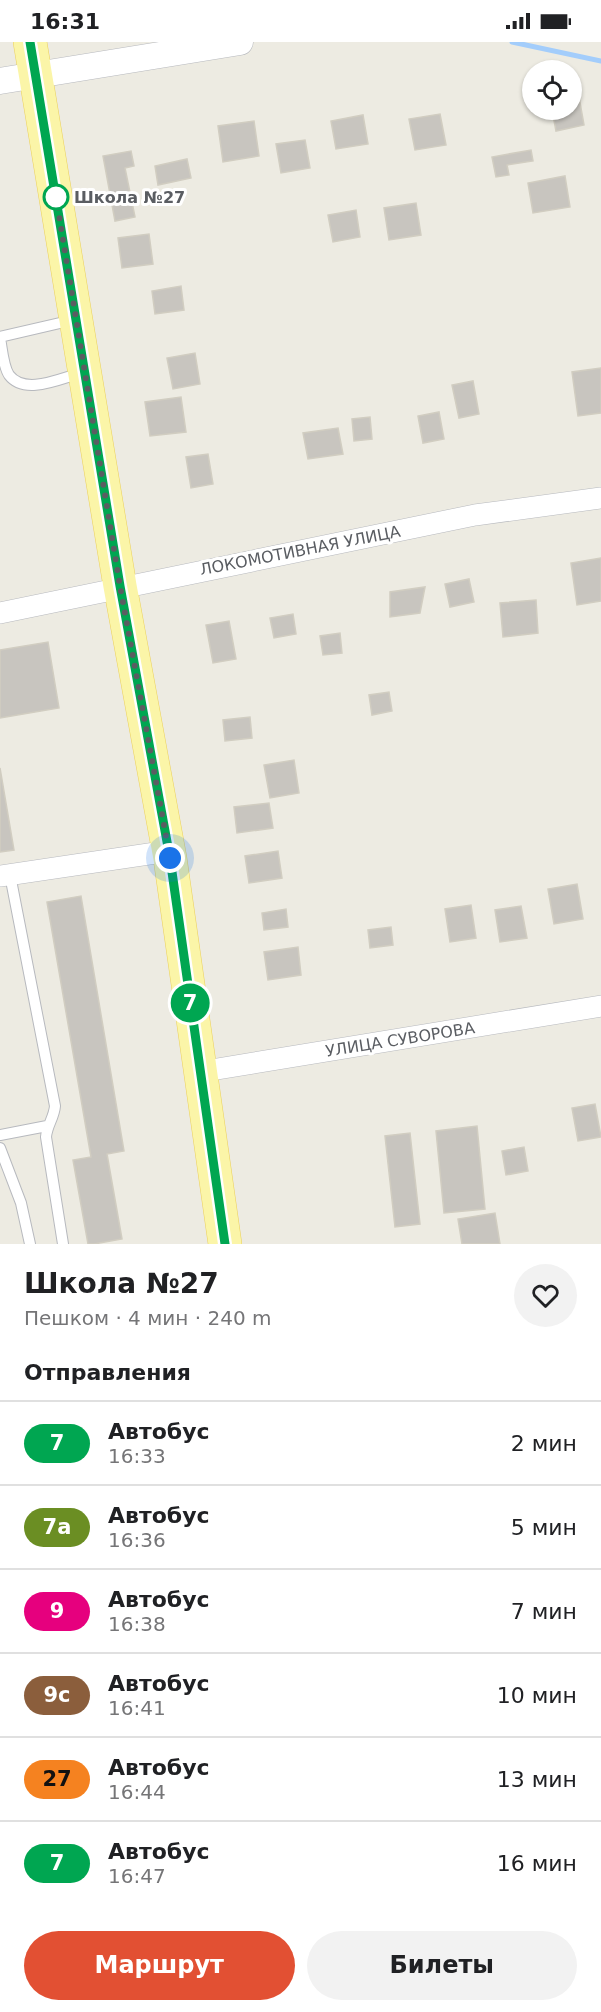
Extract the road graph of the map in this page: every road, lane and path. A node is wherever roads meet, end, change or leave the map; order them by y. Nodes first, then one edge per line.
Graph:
1 (30, 42) edge
2 (240, 42) edge
3 (36, 75) junction
4 (0, 81) edge
5 (76, 319) junction
6 (0, 338) edge
7 (85, 372) junction
8 (601, 498) edge
9 (120, 586) junction
10 (0, 613) edge
11 (169, 850) junction
12 (5, 876) edge
13 (601, 1006) edge
14 (199, 1072) junction
15 (46, 1126) junction
16 (0, 1135) edge
17 (0, 1148) edge
18 (30, 1244) edge
19 (63, 1244) edge
20 (225, 1244) edge

1 - 3 main road
2 - 3 street
3 - 4 street
3 - 5 main road
5 - 6 lane
5 - 7 main road
6 - 7 lane
7 - 9 main road
8 - 9 street, ЛОКОМОТИВНАЯ УЛИЦА
9 - 10 street, ЛОКОМОТИВНАЯ УЛИЦА
9 - 11 main road
11 - 12 street
11 - 14 main road
12 - 15 lane
13 - 14 street, УЛИЦА СУВОРОВА
14 - 20 main road
15 - 16 lane
15 - 19 lane
17 - 18 lane

